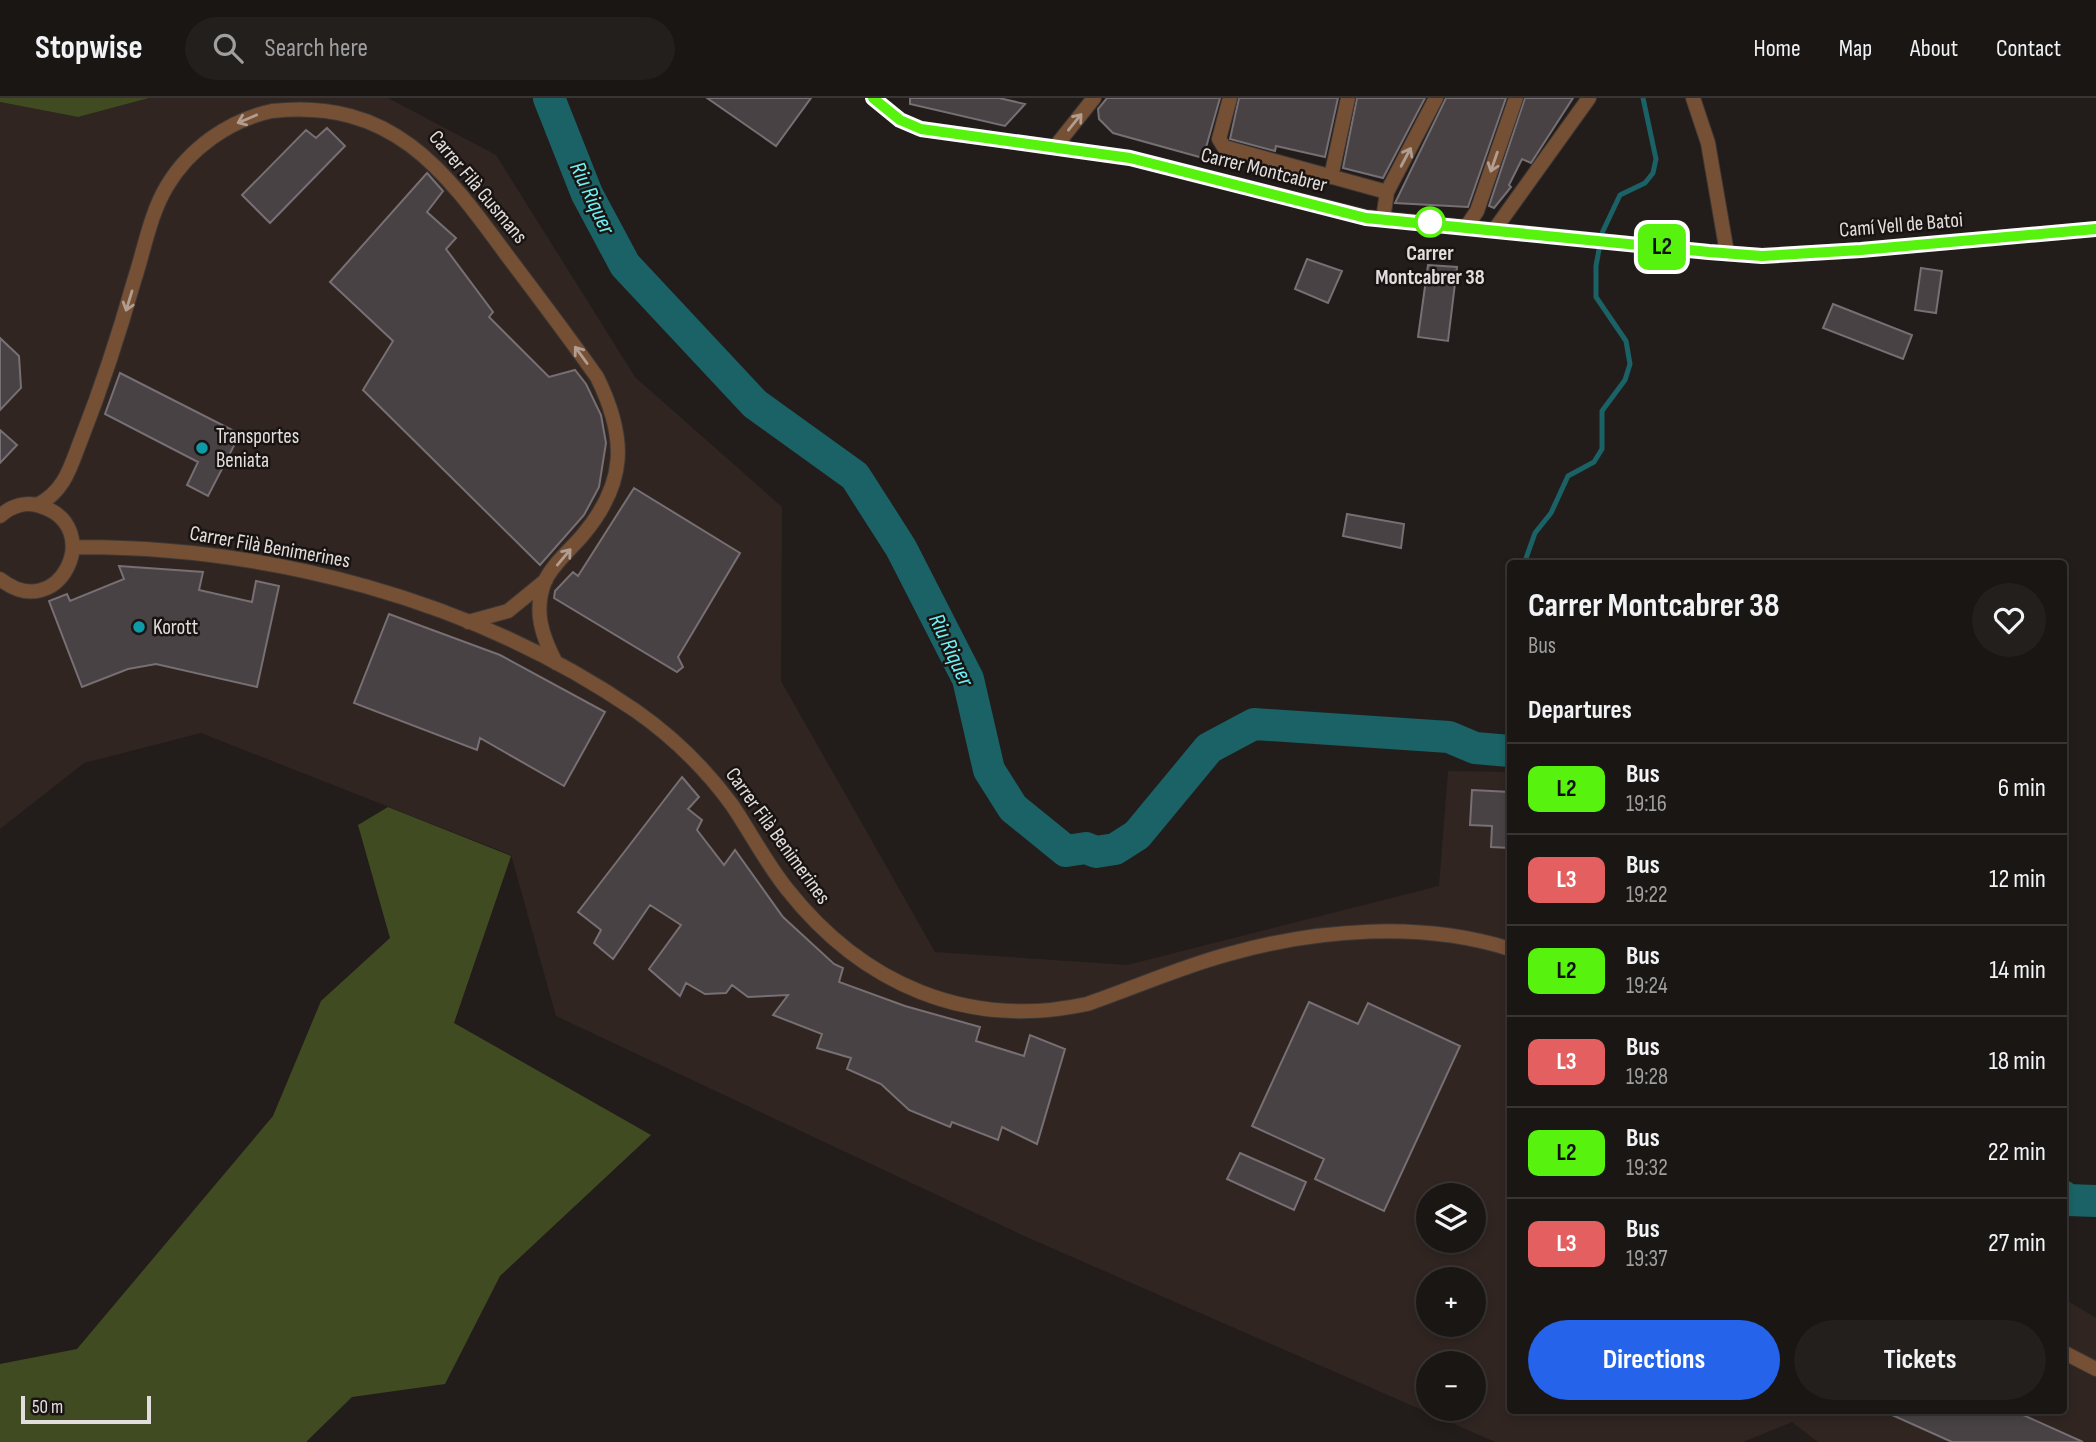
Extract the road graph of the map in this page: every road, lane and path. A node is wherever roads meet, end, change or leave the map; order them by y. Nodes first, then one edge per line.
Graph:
1 (873, 98) edge
2 (1094, 98) edge
3 (1230, 98) edge
4 (1348, 98) edge
5 (1436, 98) edge
6 (1516, 98) edge
7 (1589, 98) edge
8 (1693, 98) edge
9 (1055, 147) junction
10 (1331, 177) junction
11 (1387, 192) junction
12 (1383, 219) junction
13 (1467, 226) junction
14 (1495, 229) junction
15 (2096, 229) edge
16 (1709, 252) joint
17 (1727, 253) junction
18 (37, 505) junction
19 (0, 516) edge
20 (74, 547) junction
21 (0, 579) edge
22 (546, 580) junction
23 (468, 622) junction
24 (556, 663) junction
25 (1507, 948) edge
26 (2067, 1354) edge
27 (2096, 1369) edge

1 - 9 street, Carrer Montcabrer
9 -> 2 street
3 - 10 street, Carrer Montcabrer
4 - 10 street
11 -> 5 street
6 -> 13 street
7 - 14 street
8 - 17 street
9 - 12 street, Carrer Montcabrer
10 - 11 street, Carrer Montcabrer
11 - 12 street
12 - 13 street, Carrer Montcabrer
13 - 14 street, Carrer Montcabrer
14 - 16 street, Carrer Montcabrer
15 - 17 street, Camí Vell de Batoi
16 - 17 street, Camí Vell de Batoi
18 - 19 street
18 - 20 street
22 -> 18 street, Carrer Filà Gusmans
20 - 21 street
20 - 23 street, Carrer Filà Benimerines
22 - 23 street
22 - 24 street, Carrer Filà Gusmans
23 - 24 street, Carrer Filà Benimerines
24 - 25 street, Carrer Filà Benimerines
26 - 27 street

